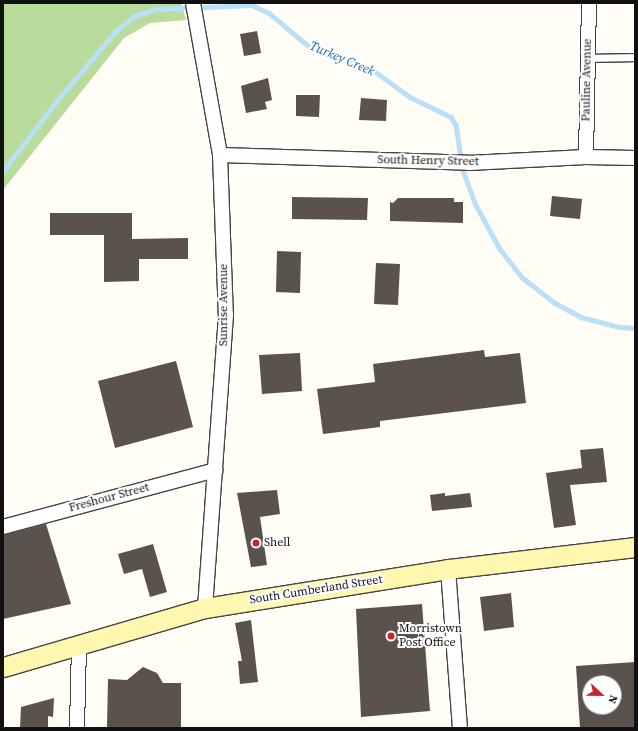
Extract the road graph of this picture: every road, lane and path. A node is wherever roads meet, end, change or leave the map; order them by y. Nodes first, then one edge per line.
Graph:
1 (193, 3) edge
2 (589, 3) edge
3 (635, 57) edge
4 (588, 58) junction
5 (220, 155) junction
6 (586, 157) junction
7 (635, 158) edge
8 (215, 470) junction
9 (3, 528) edge
10 (635, 546) edge
11 (448, 569) junction
12 (205, 608) junction
13 (79, 644) junction
14 (3, 667) edge
15 (77, 728) edge
16 (460, 728) edge

1 - 5 street, Sunrise Avenue
2 - 4 street, Pauline Avenue
3 - 4 lane
4 - 6 street, Pauline Avenue
5 - 6 street, South Henry Street
5 - 8 street, Sunrise Avenue
6 - 7 street, South Henry Street
8 - 9 street, Freshour Street
8 - 12 street, Sunrise Avenue
10 - 11 main road, South Cumberland Street
11 - 12 main road, South Cumberland Street
11 - 16 street
12 - 13 main road, South Cumberland Street
13 - 14 main road, South Cumberland Street
13 - 15 street

